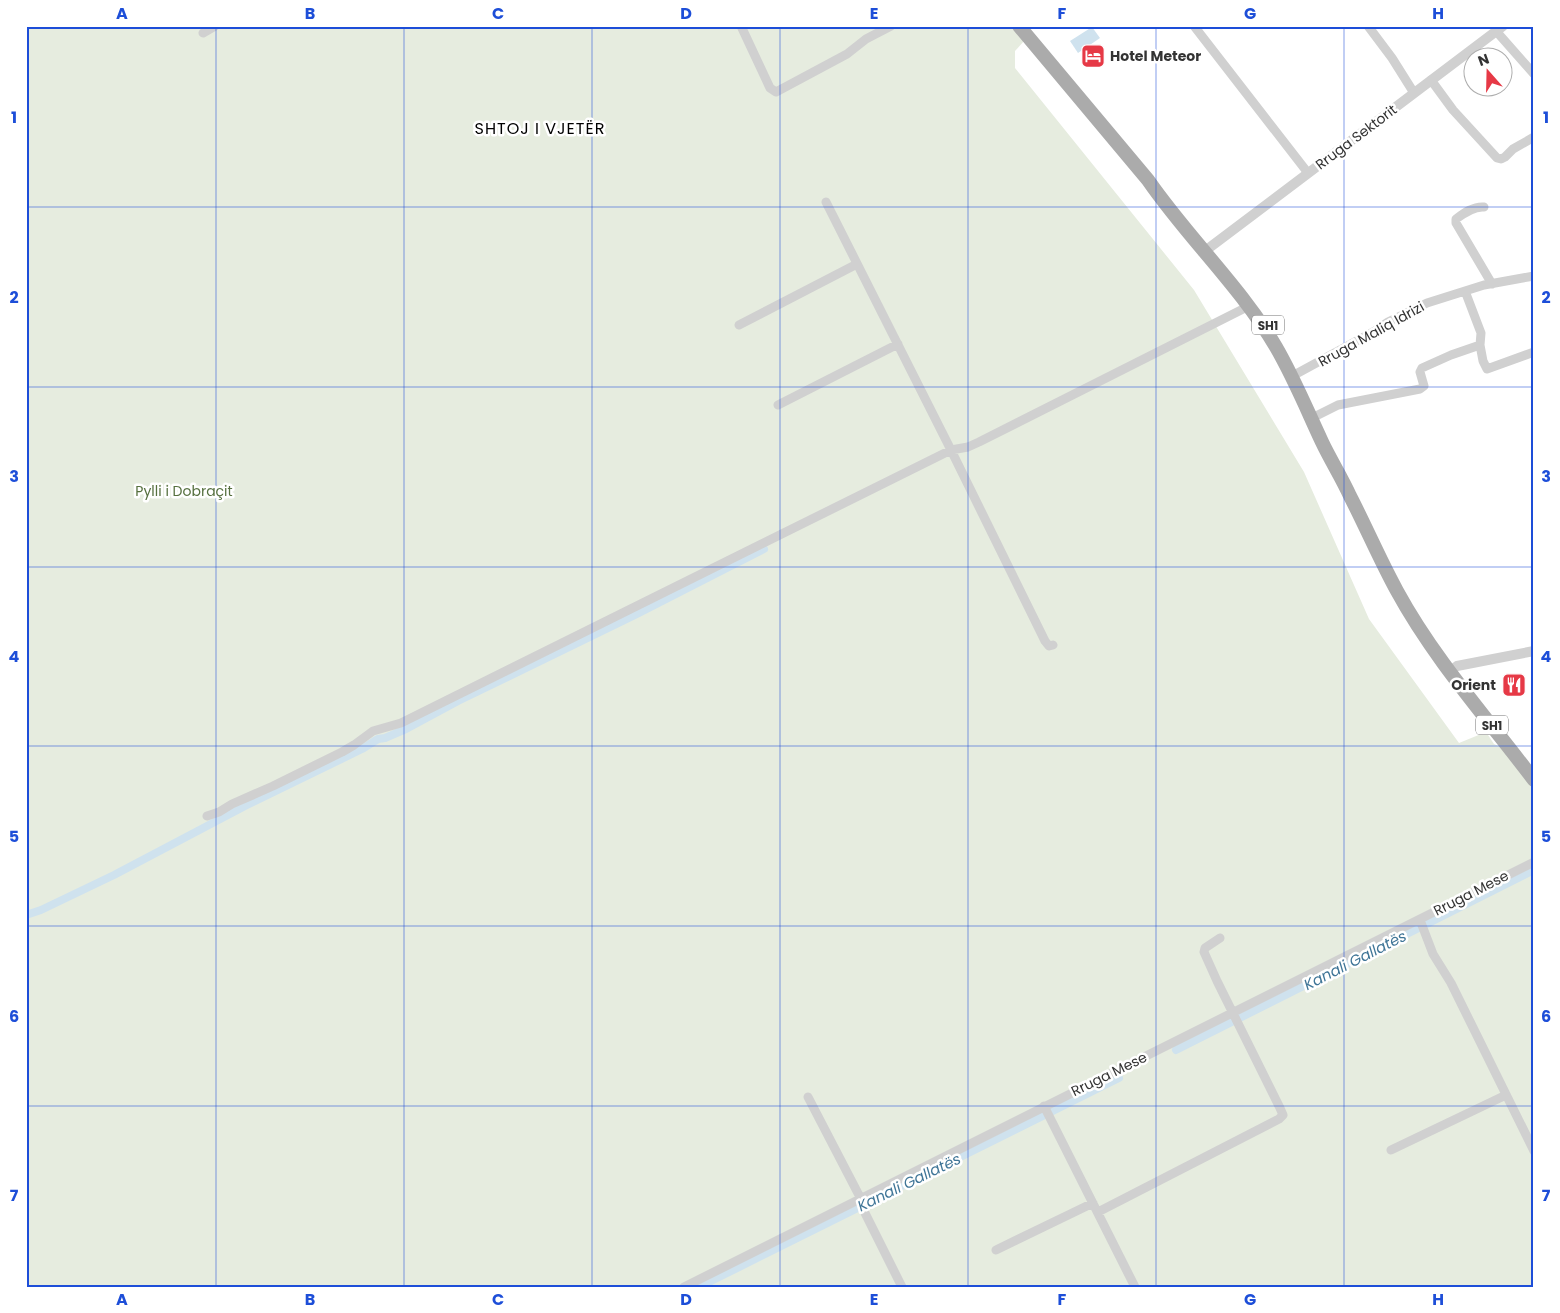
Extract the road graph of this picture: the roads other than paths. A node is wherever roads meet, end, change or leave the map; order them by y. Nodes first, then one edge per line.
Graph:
1 (215, 26) edge
2 (741, 26) edge
3 (891, 26) edge
4 (1019, 26) edge
5 (1194, 26) edge
6 (1368, 26) edge
7 (1495, 29) edge
8 (203, 33) dead end
9 (1534, 74) edge
10 (1431, 80) junction
11 (1414, 93) junction
12 (1534, 137) edge
13 (1308, 173) junction
14 (826, 202) dead end
15 (1484, 207) dead end
16 (1207, 250) junction
17 (858, 264) junction
18 (1534, 276) edge
19 (1492, 284) junction
20 (1465, 291) junction
21 (1250, 306) junction
22 (738, 325) dead end
23 (898, 344) junction
24 (1480, 344) junction
25 (1534, 352) edge
26 (1296, 374) junction
27 (778, 405) dead end
28 (1316, 416) junction
29 (951, 450) junction
30 (1350, 494) junction
31 (1053, 645) dead end
32 (1534, 651) edge
33 (1450, 671) junction
34 (1532, 774) edge
35 (207, 816) dead end
36 (1534, 862) edge
37 (1420, 922) junction
38 (1220, 938) dead end
39 (1235, 1018) junction
40 (1506, 1095) junction
41 (808, 1097) dead end
42 (1046, 1108) junction
43 (1391, 1150) dead end
44 (1534, 1151) edge
45 (1093, 1202) junction
46 (862, 1203) junction
47 (1098, 1212) junction
48 (996, 1250) dead end
49 (684, 1287) edge
50 (902, 1287) edge
51 (1135, 1287) edge

1 - 8 street
2 - 3 street
4 - 16 main road, SH1
5 - 13 street
6 - 11 street
7 - 9 street
7 - 10 street, Rruga Sektorit
10 - 11 street, Rruga Sektorit
10 - 12 street
11 - 13 street, Rruga Sektorit
13 - 16 street, Rruga Sektorit
14 - 17 street
15 - 19 street
16 - 21 main road, SH1
16 - 26 main road, SH1
17 - 22 street
17 - 23 street
18 - 19 street, Rruga Maliq Idrizi
19 - 20 street, Rruga Maliq Idrizi
20 - 24 street
20 - 26 street, Rruga Maliq Idrizi
21 - 29 street
21 - 30 main road, SH1
23 - 27 street
23 - 29 street
24 - 25 street
24 - 28 street
26 - 28 main road, SH1
28 - 30 main road, SH1
29 - 31 street
29 - 35 street
30 - 33 main road, SH1
32 - 33 street
33 - 34 main road, SH1
36 - 37 street, Rruga Mese
37 - 39 street, Rruga Mese
37 - 40 street
38 - 39 street
39 - 42 street, Rruga Mese
39 - 47 street
40 - 43 street
40 - 44 street
41 - 46 street
42 - 45 street
42 - 46 street, Rruga Mese
45 - 47 street
45 - 48 street
46 - 49 street, Rruga Mese
46 - 50 street
47 - 51 street

